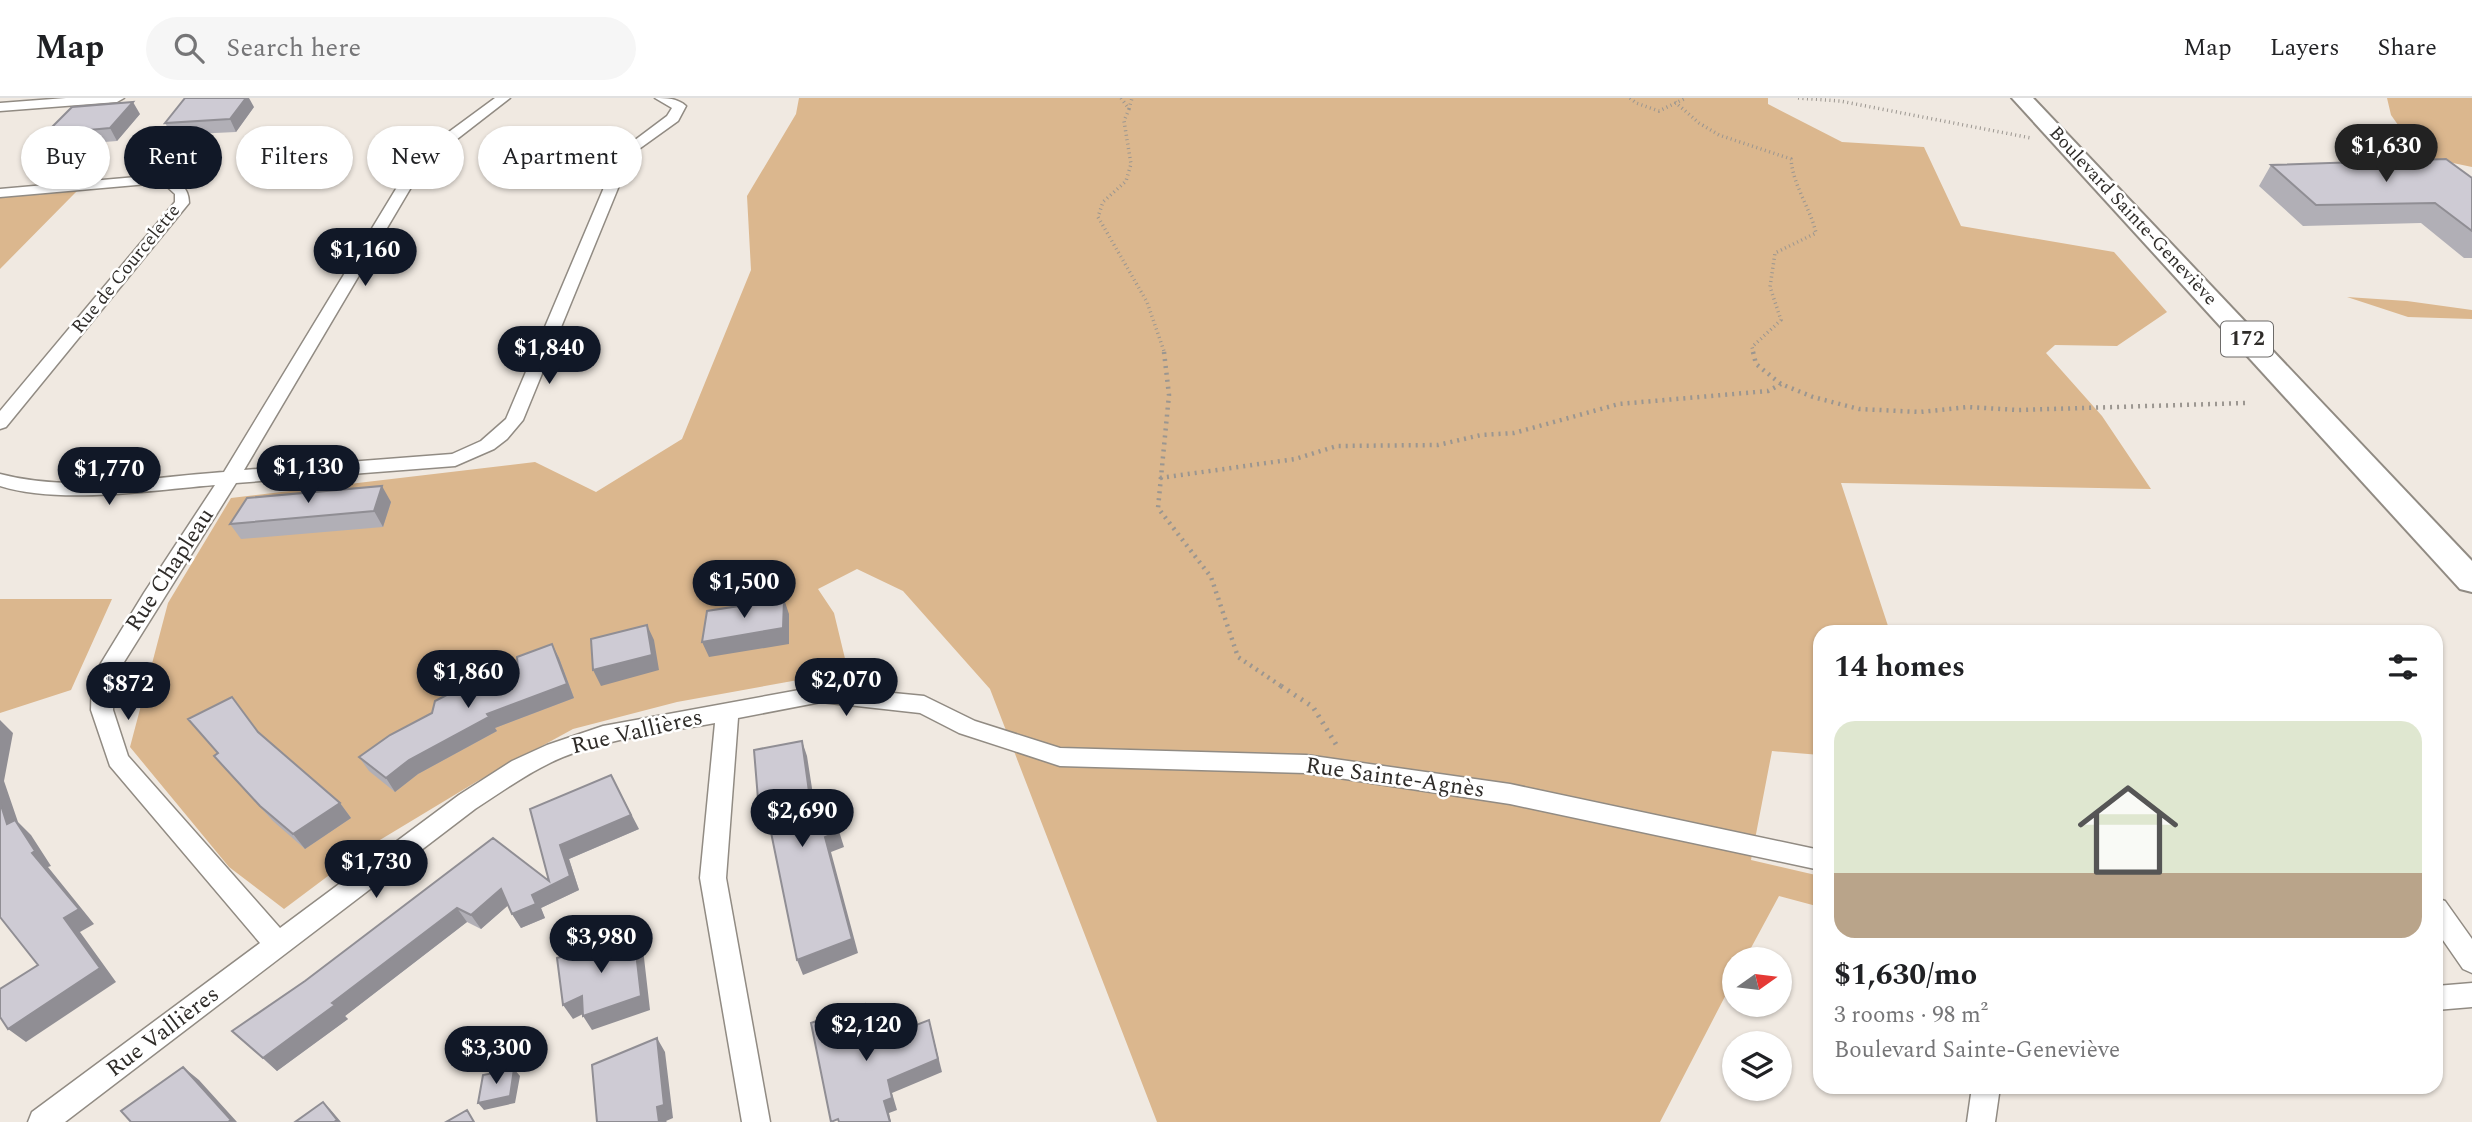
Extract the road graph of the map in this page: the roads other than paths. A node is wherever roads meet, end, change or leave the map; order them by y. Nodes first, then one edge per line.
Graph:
1 (117, 98) edge
2 (503, 98) edge
3 (662, 98) edge
4 (2022, 98) edge
5 (0, 107) edge
6 (0, 193) edge
7 (0, 423) edge
8 (231, 476) junction
9 (0, 480) edge
10 (2472, 580) edge
11 (727, 712) junction
12 (967, 727) joint
13 (1813, 859) edge
14 (2443, 919) edge
15 (279, 946) junction
16 (2472, 961) edge
17 (2472, 995) edge
18 (2443, 997) edge
19 (1985, 1094) edge
20 (42, 1122) edge
21 (756, 1122) edge
22 (1981, 1122) edge

1 - 5 street
2 - 8 street, Rue Chapleau
3 - 8 street
4 - 10 main road, Boulevard Sainte-Geneviève / 172
6 - 7 street, Rue de Courcelette
8 - 9 street
8 - 15 street, Rue Chapleau
11 - 12 street, Rue Vallières
11 - 15 street, Rue Vallières
11 - 21 street
12 - 13 street, Rue Sainte-Agnès
14 - 16 street
15 - 20 street, Rue Vallières
17 - 18 street
19 - 22 street

